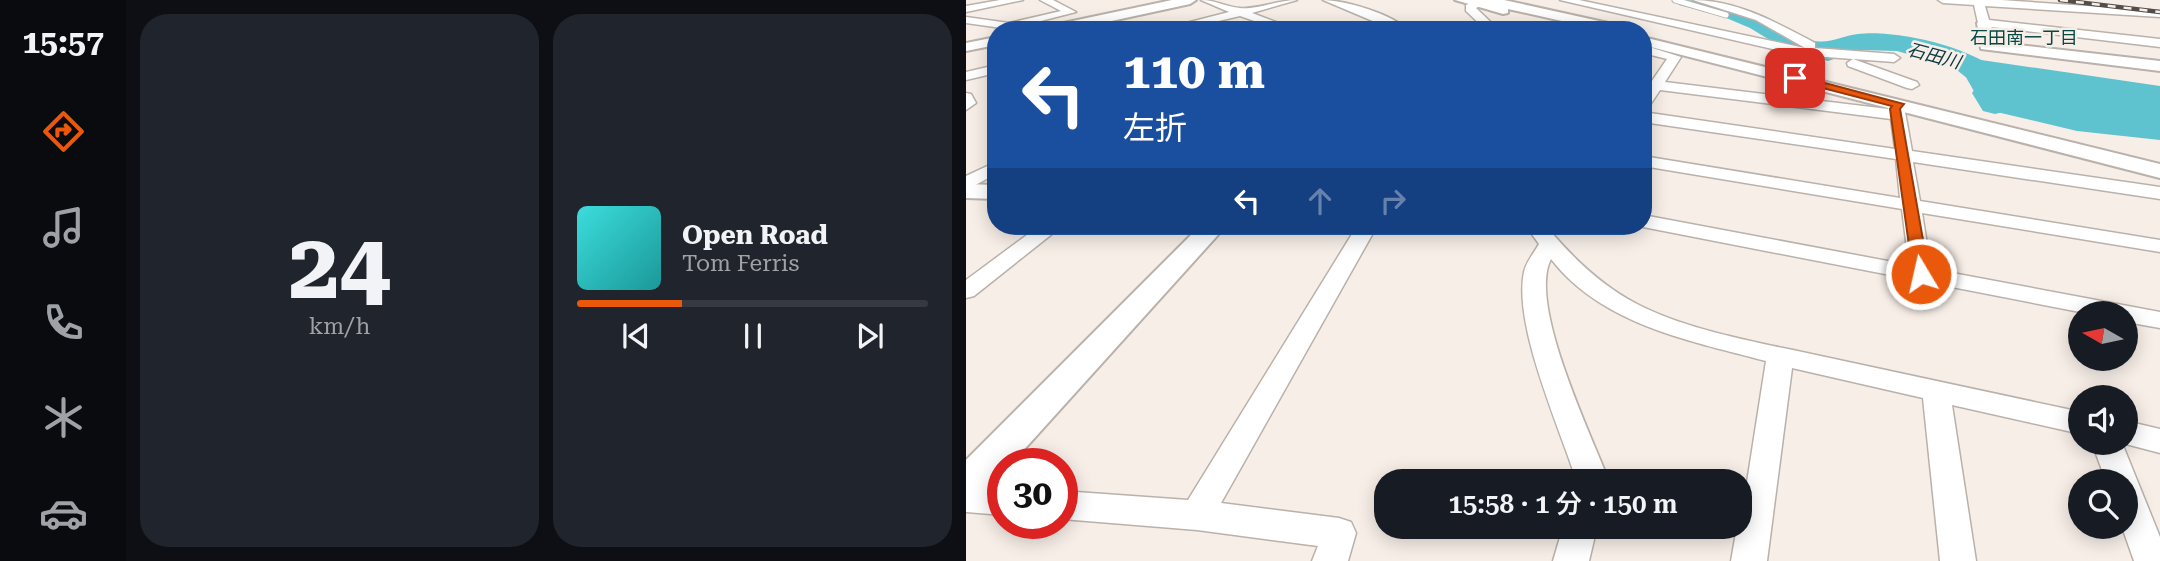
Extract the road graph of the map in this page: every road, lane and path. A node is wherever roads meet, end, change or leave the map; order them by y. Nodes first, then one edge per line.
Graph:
1 (1018, 0) edge
2 (1045, 0) edge
3 (1191, 0) edge
4 (1206, 0) edge
5 (1292, 0) edge
6 (1328, 0) edge
7 (1461, 0) edge
8 (1565, 0) edge
9 (1675, 0) edge
10 (1698, 0) edge
11 (1943, 0) edge
12 (1484, 1) edge
13 (2003, 1) edge
14 (1166, 2) edge
15 (1979, 3) junction
16 (966, 9) edge
17 (1242, 11) junction
18 (1645, 12) junction
19 (2160, 14) edge
20 (1726, 15) dead end
21 (966, 20) edge
22 (1031, 21) edge
23 (1087, 21) edge
24 (1201, 21) edge
25 (1268, 21) edge
26 (1387, 21) edge
27 (1483, 21) edge
28 (1558, 21) edge
29 (1586, 21) edge
30 (1638, 21) edge
31 (987, 23) edge
32 (1984, 23) junction
33 (1652, 35) edge
34 (987, 43) edge
35 (1652, 43) edge
36 (2160, 43) edge
37 (966, 47) edge
38 (1652, 51) edge
39 (1832, 55) junction
40 (1894, 58) dead end
41 (2160, 66) edge
42 (987, 71) edge
43 (966, 76) edge
44 (1657, 85) junction
45 (1912, 85) dead end
46 (1652, 92) edge
47 (966, 97) edge
48 (966, 106) edge
49 (1898, 109) junction
50 (1652, 118) edge
51 (1902, 155) junction
52 (1652, 162) edge
53 (2160, 162) edge
54 (2160, 171) edge
55 (987, 172) edge
56 (966, 184) edge
57 (966, 191) edge
58 (987, 192) edge
59 (2160, 193) edge
60 (1910, 205) junction
61 (1652, 223) edge
62 (1040, 235) edge
63 (1205, 235) edge
64 (1362, 235) edge
65 (1544, 235) edge
66 (1545, 235) edge
67 (2160, 247) edge
68 (1921, 274) junction
69 (966, 291) edge
70 (2068, 303) edge
71 (2138, 316) edge
72 (2160, 320) edge
73 (1780, 356) junction
74 (1936, 391) junction
75 (2068, 420) edge
76 (2138, 436) edge
77 (2160, 441) edge
78 (1589, 469) edge
79 (967, 487) edge
80 (987, 495) edge
81 (1078, 506) edge
82 (1197, 515) junction
83 (2138, 524) edge
84 (1577, 539) edge
85 (1329, 561) edge
86 (1571, 561) edge
87 (1749, 561) edge
88 (1958, 561) edge
89 (2152, 561) edge

1 - 16 street
2 - 22 street
3 - 14 street
4 - 17 street
5 - 17 street
6 - 26 street
7 - 12 street
8 - 18 street
9 - 20 lane
10 - 39 street
11 - 15 street
12 - 27 street
12 - 28 street
12 - 29 street
13 - 15 street
13 - 19 street
14 - 23 street
15 - 32 street
17 - 24 street
17 - 25 street
18 - 30 street
18 - 39 street
21 - 31 street
32 - 36 street
32 - 41 street
33 - 53 street
34 - 37 street
35 - 49 street
38 - 44 street
39 - 40 street
39 - 45 street
42 - 43 street
44 - 46 street
44 - 49 street
47 - 48 street
49 - 51 street
49 - 54 street
50 - 51 street
51 - 59 street
51 - 60 street
52 - 60 street
55 - 56 street
57 - 58 street
60 - 67 street
60 - 68 street
61 - 68 street
62 - 69 street
63 - 79 street
64 - 82 street
65 - 78 street
66 - 73 street
68 - 70 street
71 - 72 street
73 - 74 street
73 - 87 street
74 - 75 street
74 - 88 street
76 - 77 street
79 - 80 street
81 - 82 street
82 - 85 street
83 - 89 street
84 - 86 street

